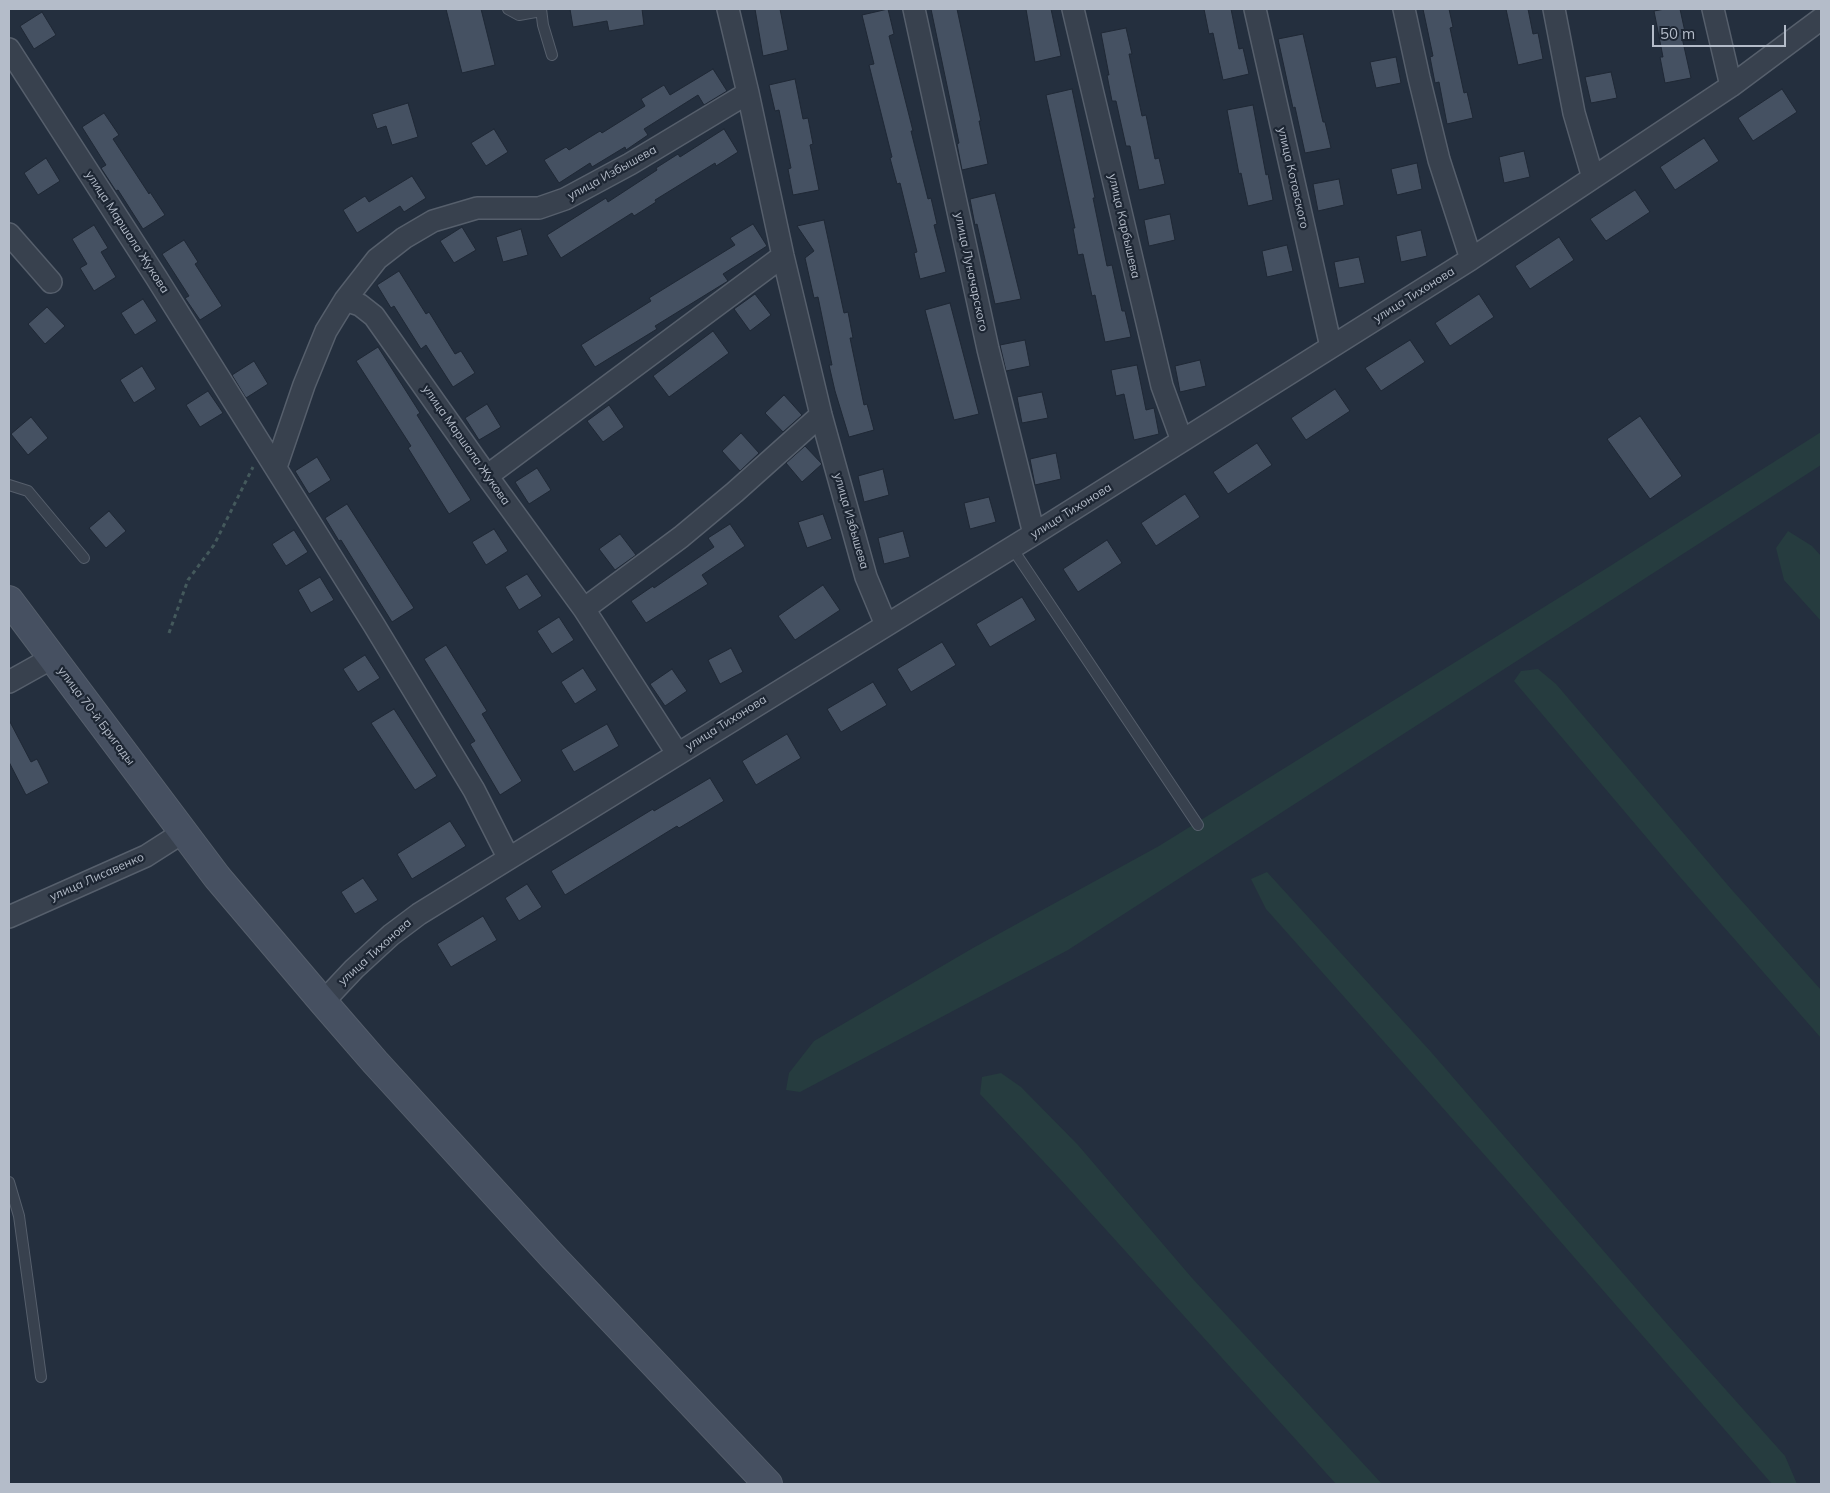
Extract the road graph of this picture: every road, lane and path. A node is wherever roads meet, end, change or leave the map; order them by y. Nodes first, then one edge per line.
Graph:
1 (508, 9) edge
2 (728, 9) edge
3 (914, 9) edge
4 (1073, 9) edge
5 (1255, 9) edge
6 (1404, 9) edge
7 (1554, 9) edge
8 (1713, 9) edge
9 (541, 10) edge
10 (1821, 19) edge
11 (9, 49) edge
12 (552, 55) dead end
13 (1731, 86) junction
14 (748, 94) junction
15 (1593, 178) junction
16 (9, 234) edge
17 (783, 256) junction
18 (1471, 259) junction
19 (51, 282) dead end
20 (345, 300) junction
21 (1331, 347) junction
22 (820, 415) junction
23 (1182, 441) junction
24 (263, 447) junction
25 (276, 467) junction
26 (487, 476) junction
27 (9, 485) edge
28 (1034, 534) junction
29 (1012, 548) junction
30 (84, 558) dead end
31 (9, 600) edge
32 (584, 609) junction
33 (886, 625) junction
34 (169, 633) dead end
35 (52, 658) junction
36 (9, 682) edge
37 (677, 753) junction
38 (1198, 825) dead end
39 (182, 833) junction
40 (508, 858) junction
41 (9, 917) edge
42 (323, 1002) junction
43 (9, 1182) edge
44 (41, 1377) dead end
45 (768, 1484) edge

1 - 9 lane
2 - 14 street, улица Избышева
3 - 28 street, улица Луначарского
4 - 23 street, улица Карбышева
5 - 21 street, улица Котовского
6 - 18 street
7 - 15 street
8 - 13 street
9 - 12 lane
10 - 13 street, улица Тихонова
11 - 24 street, улица Маршала Жукова
13 - 15 street, улица Тихонова
14 - 17 street, улица Избышева
14 - 20 street, улица Избышева
15 - 18 street, улица Тихонова
16 - 19 street
17 - 22 street, улица Избышева
17 - 26 street
18 - 21 street, улица Тихонова
20 - 25 street
20 - 26 street, улица Маршала Жукова
21 - 23 street, улица Тихонова
22 - 32 street
22 - 33 street, улица Избышева
23 - 28 street, улица Тихонова
24 - 25 street, улица Маршала Жукова
24 - 34 path
25 - 40 street, улица Маршала Жукова
26 - 32 street, улица Маршала Жукова
27 - 30 lane
28 - 29 street, улица Тихонова
29 - 33 street, улица Тихонова
29 - 38 lane
31 - 35 main road, улица 70-й Бригады
32 - 37 street, улица Маршала Жукова
33 - 37 street, улица Тихонова
35 - 36 street
35 - 39 main road, улица 70-й Бригады
37 - 40 street, улица Тихонова
39 - 41 street, улица Лисавенко
39 - 42 main road, улица 70-й Бригады
40 - 42 street, улица Тихонова
42 - 45 main road, улица 70-й Бригады
43 - 44 lane

